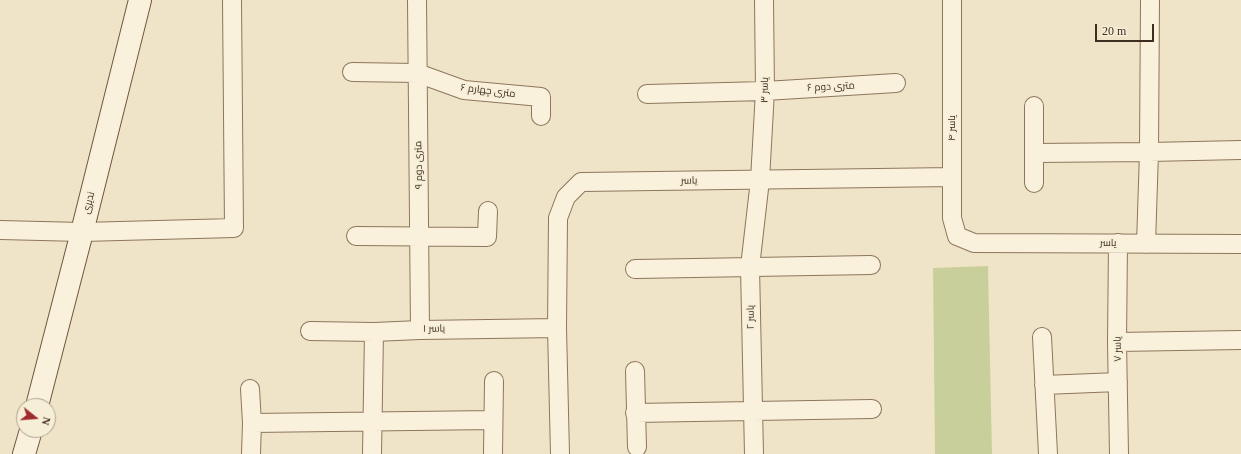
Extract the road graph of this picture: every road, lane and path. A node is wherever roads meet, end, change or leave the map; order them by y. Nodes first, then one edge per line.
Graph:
1 (140, 0) edge
2 (232, 0) edge
3 (417, 0) edge
4 (764, 0) edge
5 (952, 0) edge
6 (1150, 0) edge
7 (352, 72) dead end
8 (417, 73) junction
9 (896, 83) dead end
10 (765, 91) junction
11 (647, 94) dead end
12 (1034, 106) dead end
13 (542, 116) dead end
14 (1241, 150) edge
15 (1149, 152) junction
16 (1035, 153) junction
17 (952, 176) junction
18 (760, 180) junction
19 (1034, 183) dead end
20 (488, 211) dead end
21 (0, 230) edge
22 (82, 232) junction
23 (356, 236) dead end
24 (420, 237) junction
25 (974, 243) joint
26 (1118, 243) junction
27 (1146, 244) junction
28 (1241, 244) edge
29 (871, 265) dead end
30 (750, 267) junction
31 (635, 269) dead end
32 (557, 328) junction
33 (420, 330) junction
34 (310, 331) dead end
35 (374, 332) junction
36 (1042, 337) dead end
37 (1241, 340) edge
38 (1117, 342) junction
39 (635, 371) dead end
40 (494, 381) dead end
41 (1118, 382) junction
42 (1044, 385) junction
43 (250, 389) dead end
44 (39, 398) edge
45 (872, 409) dead end
46 (753, 411) junction
47 (635, 413) junction
48 (493, 420) junction
49 (372, 422) junction
50 (252, 423) junction
51 (29, 438) edge
52 (637, 447) dead end
53 (24, 454) edge
54 (251, 454) edge
55 (372, 454) edge
56 (493, 454) edge
57 (560, 454) edge
58 (754, 454) edge
59 (1048, 454) edge
60 (1119, 454) edge

1 - 22 street, ندیری
2 - 22 street
3 - 8 street, ۹ متری دوم
4 - 10 street, یاسر ۳
5 - 17 street, یاسر ۴
6 - 15 street
7 - 8 street
8 - 13 street, ۶ متری چهارم
8 - 24 street, ۹ متری دوم
9 - 10 street, ۶ متری دوم
10 - 11 street, ۶ متری دوم
10 - 18 street, یاسر ۳
12 - 16 street
14 - 15 street
15 - 16 street
15 - 27 street
16 - 19 street
17 - 18 street, یاسر
17 - 25 street, یاسر ۴
18 - 30 street, یاسر ۲
18 - 32 street, یاسر
20 - 24 street
21 - 22 street
22 - 44 street, ندیری
23 - 24 street
24 - 33 street, ۹ متری دوم
25 - 26 street, یاسر
26 - 27 street, یاسر
26 - 38 street, یاسر ۷
27 - 28 street, یاسر
29 - 30 street
30 - 31 street
30 - 46 street, یاسر ۲
32 - 33 street, یاسر ۱
32 - 57 street, یاسر
33 - 35 street, یاسر ۱
34 - 35 street, یاسر ۱
35 - 49 street
36 - 42 street
37 - 38 street
38 - 41 street, یاسر ۷
39 - 47 street
40 - 48 street
41 - 42 street
41 - 60 street, یاسر ۷
42 - 59 street
43 - 50 street
45 - 46 street
46 - 47 street
46 - 58 street, یاسر ۲
47 - 52 street
48 - 49 street
48 - 56 street
49 - 50 street
49 - 55 street
50 - 54 street
51 - 53 street

